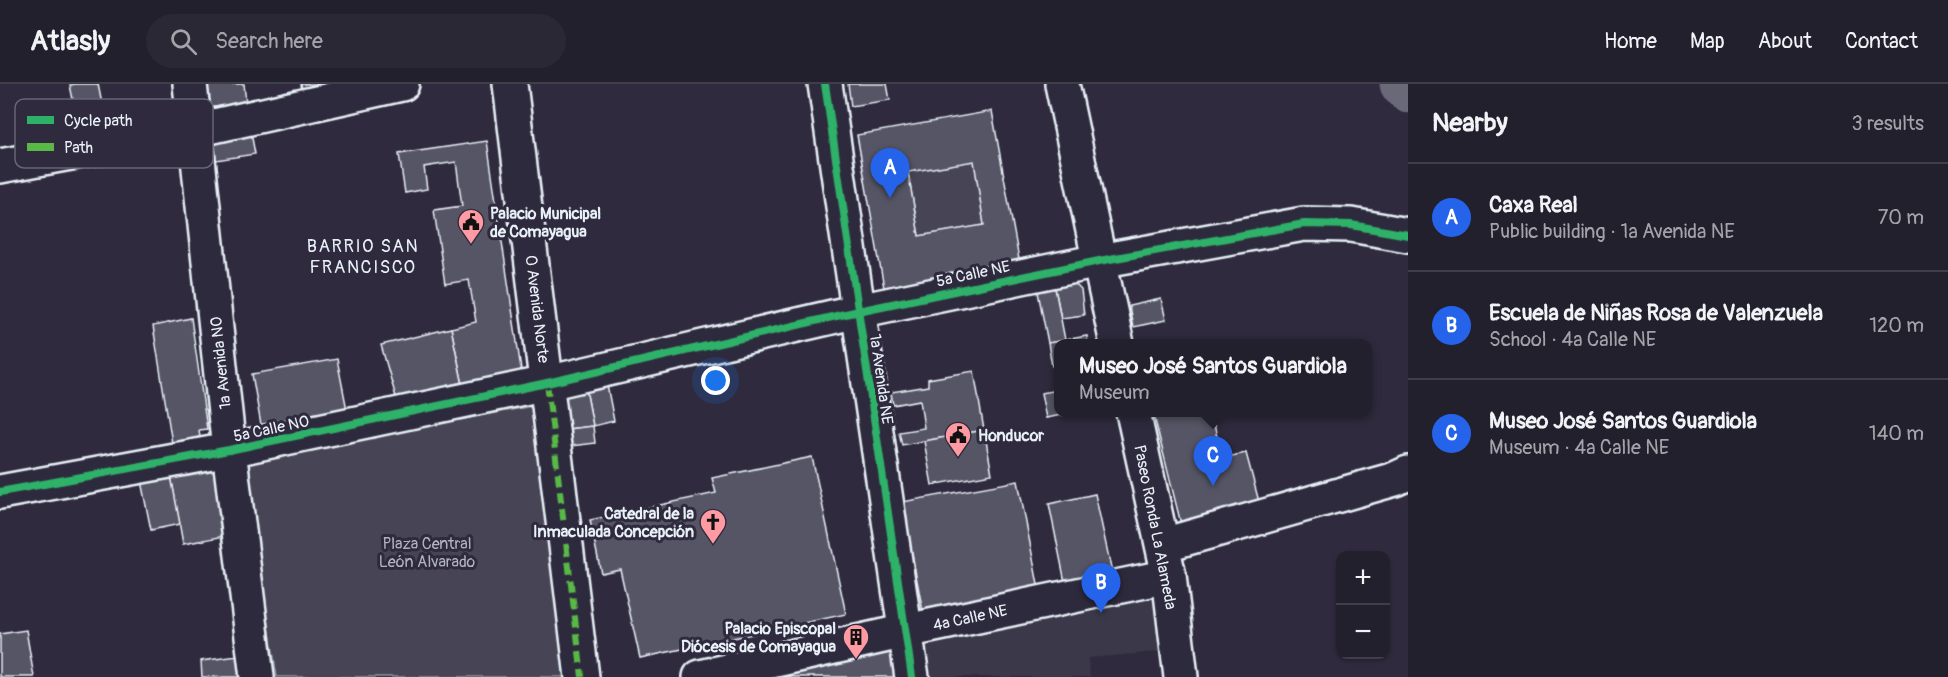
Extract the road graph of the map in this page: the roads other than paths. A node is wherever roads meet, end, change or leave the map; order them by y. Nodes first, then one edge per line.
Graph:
1 (190, 84) edge
2 (402, 84) edge
3 (510, 84) edge
4 (825, 84) edge
5 (1062, 84) edge
6 (192, 99) edge
7 (213, 126) edge
8 (15, 163) edge
9 (0, 166) edge
10 (200, 168) edge
11 (1408, 235) edge
12 (1099, 261) junction
13 (858, 311) junction
14 (1116, 339) edge
15 (547, 383) junction
16 (1134, 417) edge
17 (229, 450) junction
18 (1408, 473) edge
19 (0, 492) edge
20 (1166, 560) junction
21 (906, 631) junction
22 (257, 677) edge
23 (582, 677) edge
24 (700, 677) edge
25 (912, 677) edge
26 (1181, 677) edge

1 - 6 street, 1a Avenida NO
2 - 7 street
3 - 15 street, 0 Avenida Norte
4 - 13 street, 1a Avenida NE
5 - 12 street
8 - 9 street
10 - 17 street, 1a Avenida NO
11 - 12 street, 5a Calle NE
12 - 13 street, 5a Calle NE
12 - 14 street
13 - 15 street, 5a Calle NE
13 - 21 street, 1a Avenida NE
15 - 17 street, 5a Calle NO
15 - 23 street, 0 Avenida Norte
16 - 20 street, Paseo Ronda La Alameda
17 - 19 street, 5a Calle NO
17 - 22 street, 1a Avenida NO
18 - 20 street, 4a Calle NE
20 - 21 street, 4a Calle NE
20 - 26 street, Paseo Ronda La Alameda
21 - 24 street, 4a Calle NE
21 - 25 street, 1a Avenida NE

